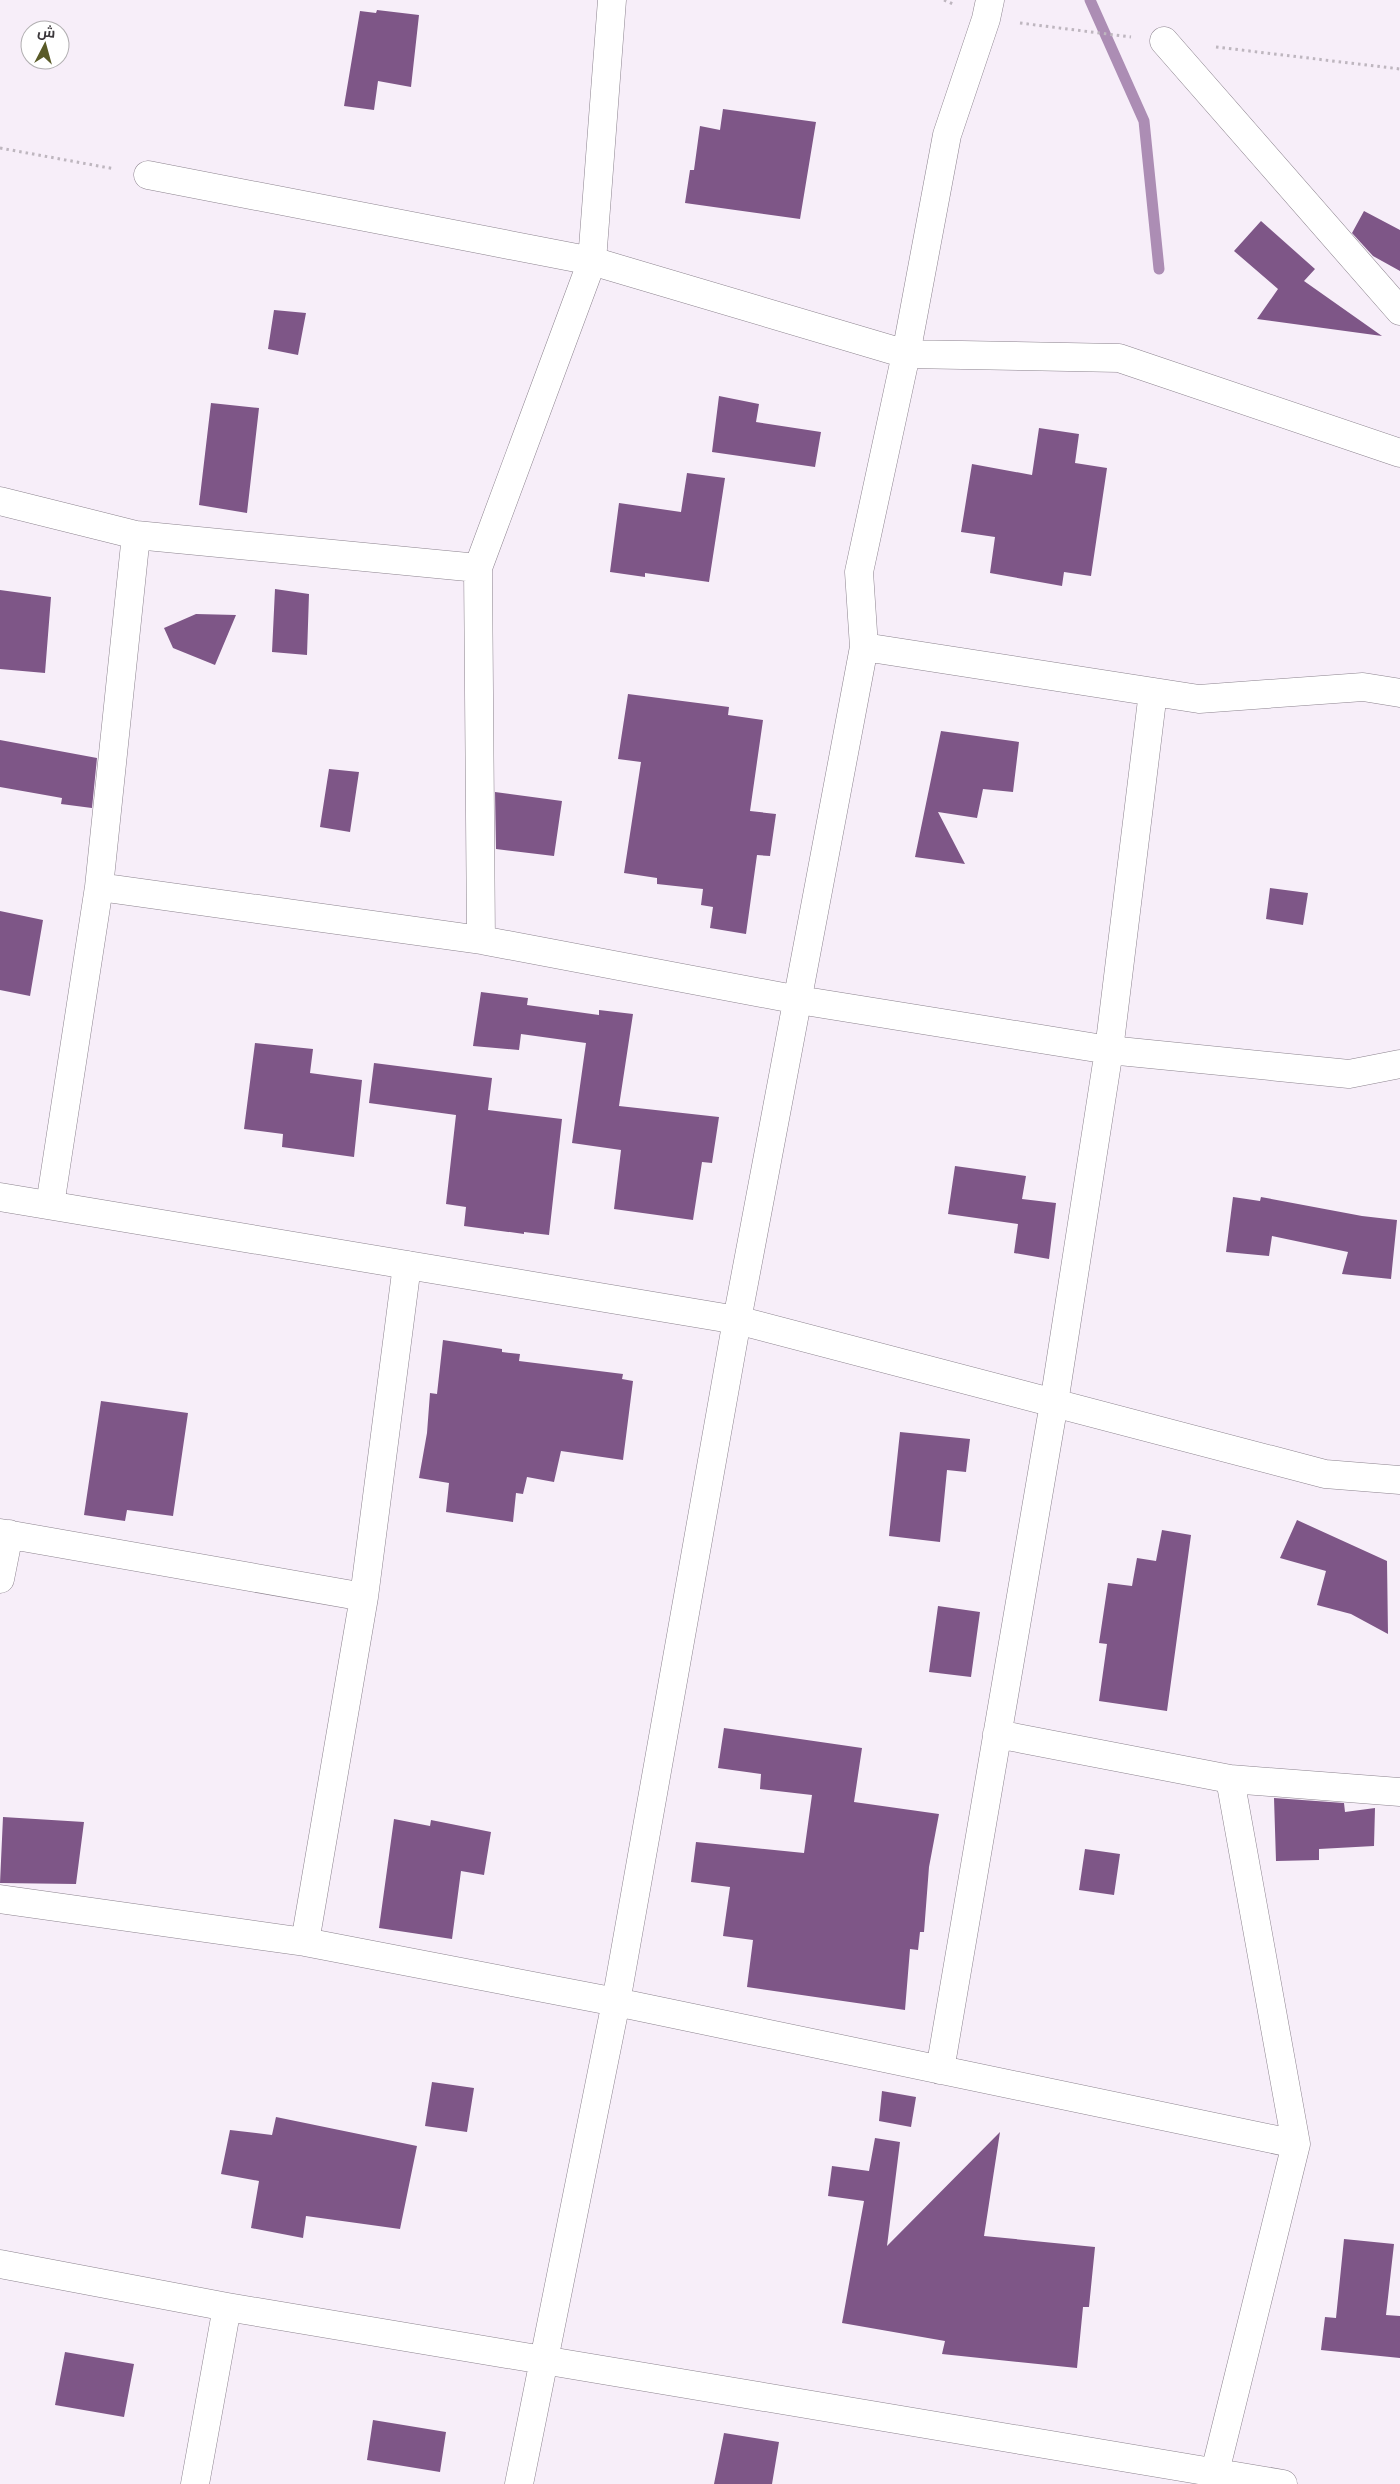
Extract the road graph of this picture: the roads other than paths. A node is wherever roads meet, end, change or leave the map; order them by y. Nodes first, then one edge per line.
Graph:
1 (612, 0) edge
2 (990, 0) edge
3 (1164, 41) dead end
4 (148, 175) road end
5 (592, 261) junction
6 (1400, 311) edge
7 (906, 354) junction
8 (1400, 453) edge
9 (0, 501) edge
10 (136, 535) junction
11 (478, 568) junction
12 (864, 647) junction
13 (1153, 692) junction
14 (1400, 693) edge
15 (99, 887) junction
16 (481, 940) junction
17 (799, 1000) junction
18 (1109, 1050) junction
19 (1400, 1064) edge
20 (0, 1197) edge
21 (50, 1205) junction
22 (407, 1265) junction
23 (737, 1320) junction
24 (1054, 1403) junction
25 (1400, 1480) edge
26 (4, 1534) edge
27 (0, 1579) edge
28 (364, 1598) junction
29 (998, 1734) junction
30 (1230, 1778) junction
31 (1400, 1792) edge
32 (0, 1899) edge
33 (305, 1942) junction
34 (616, 2002) junction
35 (940, 2070) junction
36 (1296, 2144) junction
37 (0, 2264) edge
38 (227, 2308) junction
39 (542, 2360) junction
40 (1213, 2478) edge
41 (195, 2484) edge
42 (519, 2484) edge
43 (1283, 2484) edge

1 - 5 street
2 - 7 street
3 - 6 street
4 - 5 street
5 - 7 street
5 - 11 street
7 - 8 street
7 - 12 street
9 - 10 street
10 - 11 street
10 - 15 street
11 - 16 street
12 - 13 street
12 - 17 street
13 - 14 street
13 - 18 street
15 - 16 street
15 - 21 street
16 - 17 street
17 - 18 street
17 - 23 street
18 - 19 street
18 - 24 street
20 - 21 street
21 - 22 street
22 - 23 street
22 - 28 street
23 - 24 street
23 - 34 street
24 - 25 street
24 - 29 street
26 - 27 street
26 - 28 street
28 - 33 street
29 - 30 street
29 - 35 street
30 - 31 street
30 - 36 street
32 - 33 street
33 - 34 street
34 - 35 street
34 - 39 street
35 - 36 street
36 - 40 street
37 - 38 street
38 - 39 street
38 - 41 street
39 - 40 street
39 - 42 street
40 - 43 street

